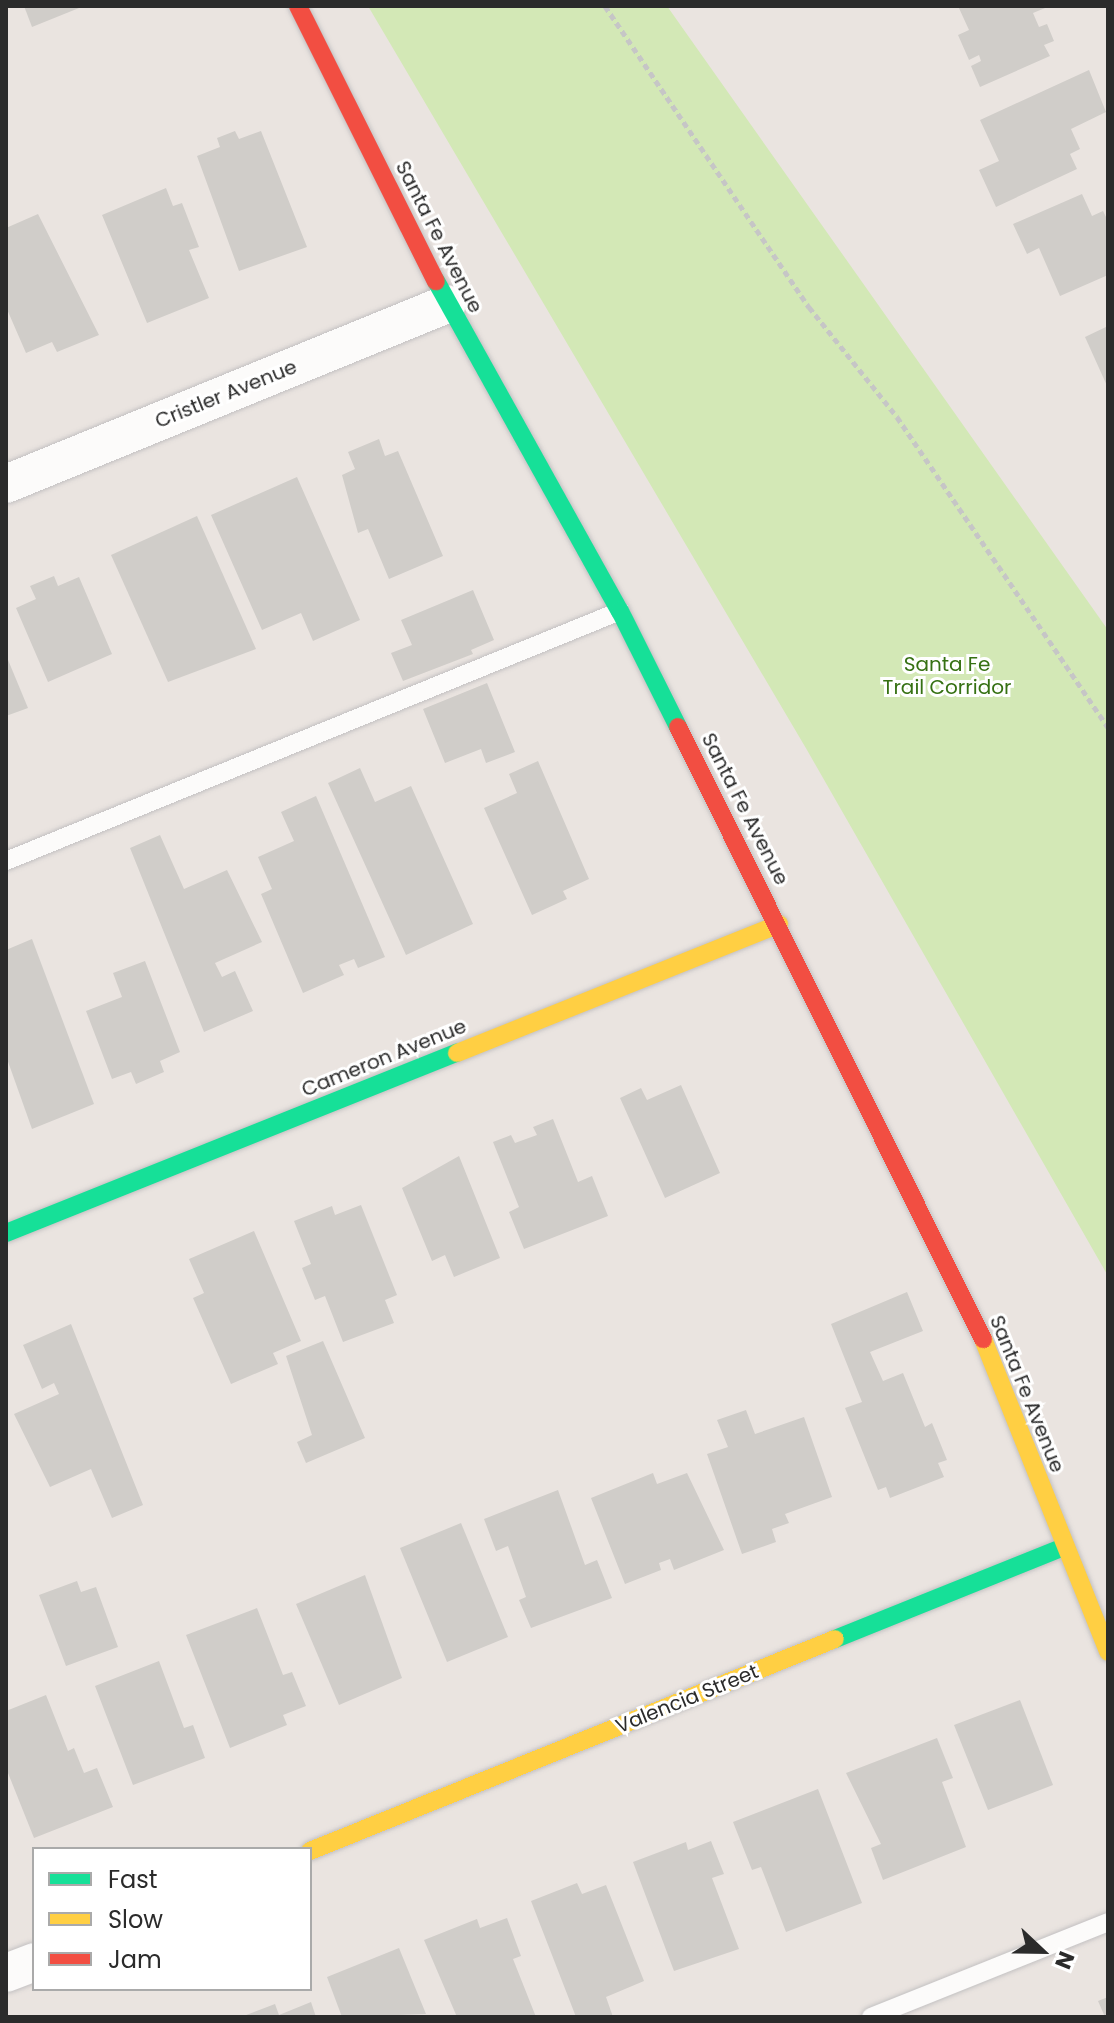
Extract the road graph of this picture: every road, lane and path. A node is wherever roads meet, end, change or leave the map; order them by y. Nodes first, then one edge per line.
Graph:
1 (298, 6) edge
2 (605, 6) edge
3 (447, 304) junction
4 (6, 484) edge
5 (620, 611) junction
6 (1108, 727) edge
7 (6, 861) edge
8 (779, 924) junction
9 (6, 1233) edge
10 (1064, 1547) junction
11 (1108, 1652) edge
12 (312, 1850) edge
13 (1108, 1922) edge
14 (32, 1963) edge
15 (6, 1973) edge
16 (871, 2017) edge

1 - 3 street, Santa Fe Avenue
2 - 6 path
3 - 4 street, Cristler Avenue
3 - 5 street, Santa Fe Avenue
5 - 7 lane
5 - 8 street, Santa Fe Avenue
8 - 9 street, Cameron Avenue
8 - 10 street, Santa Fe Avenue
10 - 11 street, Santa Fe Avenue
10 - 12 street, Valencia Street
13 - 16 lane
14 - 15 street

